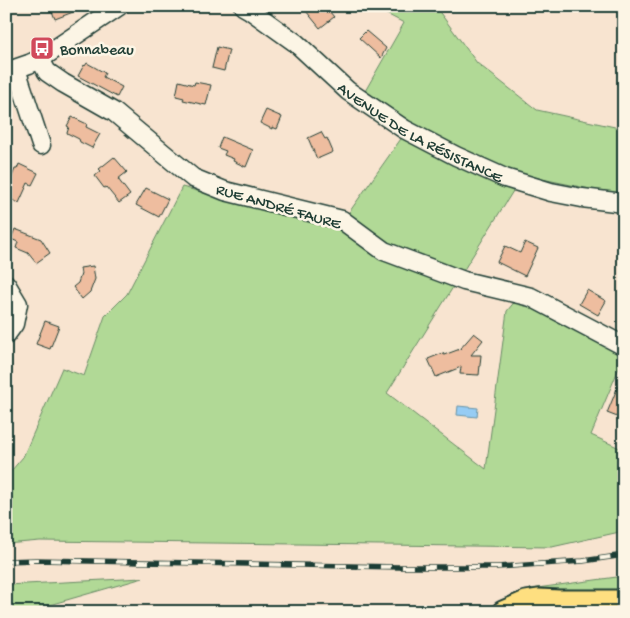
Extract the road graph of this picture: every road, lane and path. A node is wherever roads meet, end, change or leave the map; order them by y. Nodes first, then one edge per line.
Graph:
1 (119, 6) edge
2 (243, 6) edge
3 (40, 59) junction
4 (11, 70) edge
5 (41, 145) dead end
6 (624, 203) edge
7 (6, 284) edge
8 (6, 335) edge
9 (624, 346) edge
10 (624, 601) edge
11 (624, 610) edge
12 (503, 612) edge
13 (551, 612) edge

1 - 3 street
2 - 6 street, AVENUE DE LA RÉSISTANCE
3 - 4 street
3 - 9 street, RUE ANDRÉ FAURE
4 - 5 street
7 - 8 street
10 - 12 main road
11 - 13 main road

